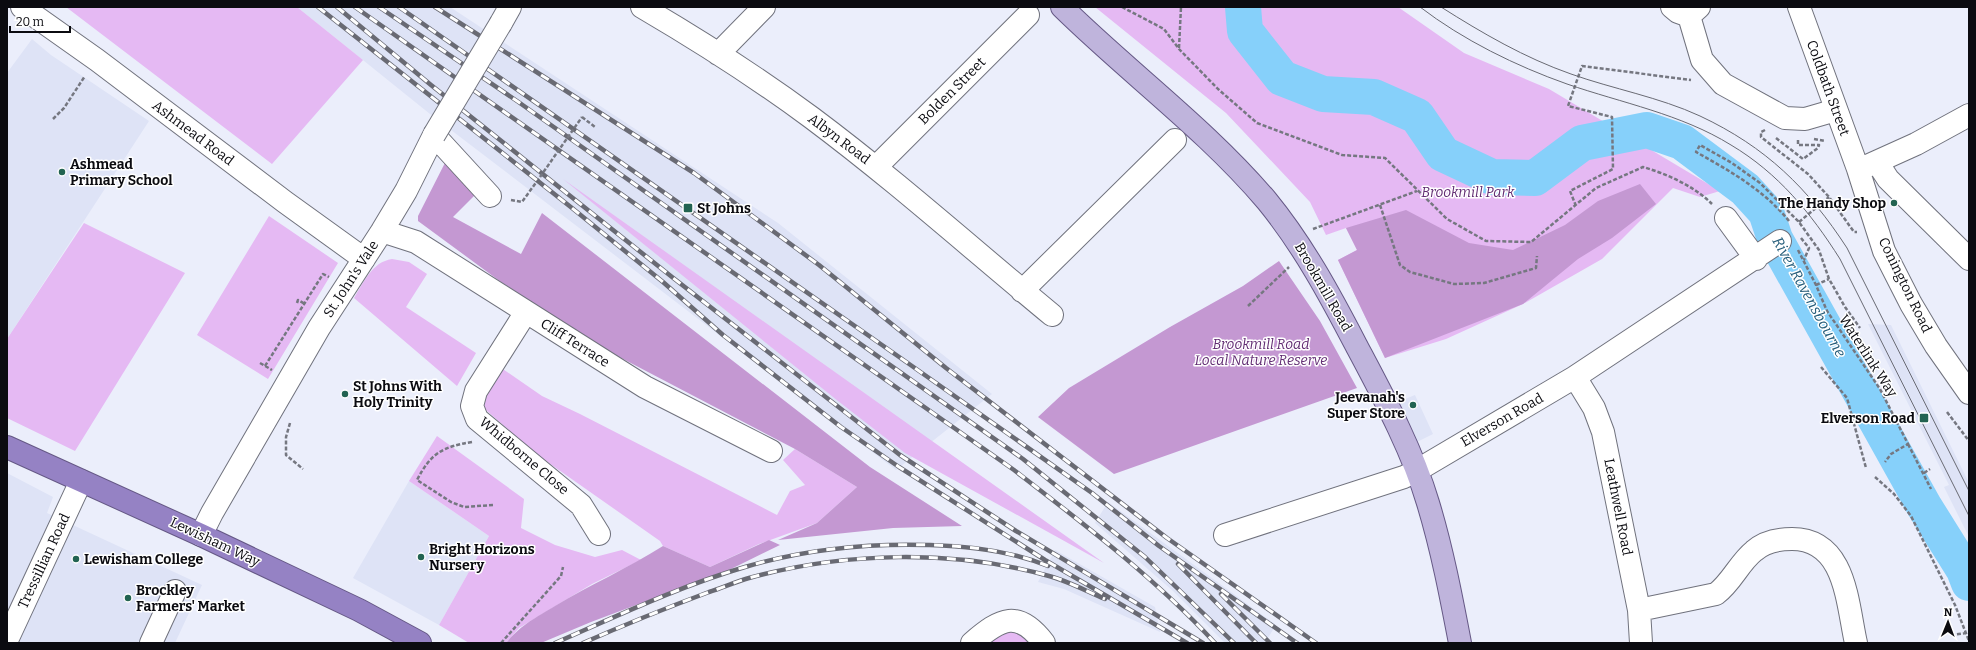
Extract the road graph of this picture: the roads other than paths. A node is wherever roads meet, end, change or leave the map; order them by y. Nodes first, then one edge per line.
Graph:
1 (22, 7) edge
2 (642, 7) edge
3 (764, 7) edge
4 (1062, 7) edge
5 (1799, 7) edge
6 (1687, 10) edge
7 (506, 15) edge
8 (1028, 15) dead end
9 (718, 54) junction
10 (1836, 110) junction
11 (1969, 115) edge
12 (434, 135) junction
13 (1175, 140) dead end
14 (1868, 165) junction
15 (876, 167) junction
16 (490, 196) dead end
17 (1722, 213) road end
18 (382, 231) junction
19 (1777, 244) dead end
20 (364, 259) junction
21 (1756, 259) junction
22 (1969, 259) edge
23 (1022, 291) junction
24 (526, 312) junction
25 (1052, 316) dead end
26 (1576, 377) junction
27 (1969, 393) edge
28 (7, 447) edge
29 (771, 451) dead end
30 (1416, 471) junction
31 (81, 481) junction
32 (600, 534) dead end
33 (201, 535) junction
34 (1225, 535) dead end
35 (175, 591) dead end
36 (1639, 610) junction
37 (7, 640) edge
38 (150, 643) edge
39 (420, 643) edge
40 (972, 643) edge
41 (1044, 643) edge
42 (1460, 643) edge
43 (1641, 643) edge
44 (1856, 643) edge

1 - 20 street, Ashmead Road
2 - 9 street, Albyn Road
3 - 9 street
4 - 30 main road, Brookmill Road
5 - 10 street, Coldbath Street
6 - 10 street
7 - 12 street, St. John's Vale, bridge
8 - 15 street, Bolden Street
9 - 15 street, Albyn Road
10 - 14 street, Coldbath Street
11 - 14 street
12 - 16 street
12 - 18 street, St. John's Vale
13 - 23 street
14 - 22 street, Coldbath Street
14 - 27 street, Conington Road
15 - 23 street, Albyn Road
17 - 21 street
18 - 20 street, St. John's Vale
18 - 24 street, Cliff Terrace
19 - 21 street, Elverson Road
20 - 33 street, St. John's Vale
21 - 26 street, Elverson Road
23 - 25 street, Albyn Road
24 - 29 street, Cliff Terrace
24 - 32 street, Whidborne Close
26 - 30 street, Elverson Road
26 - 36 street, Leathwell Road
28 - 31 highway, Lewisham Way
30 - 34 street, Elverson Road
30 - 42 main road, Brookmill Road
31 - 33 highway, Lewisham Way
31 - 37 street, Tressillian Road
33 - 39 highway, Lewisham Way
35 - 38 street
36 - 43 street, Leathwell Road
36 - 44 street
40 - 41 street

